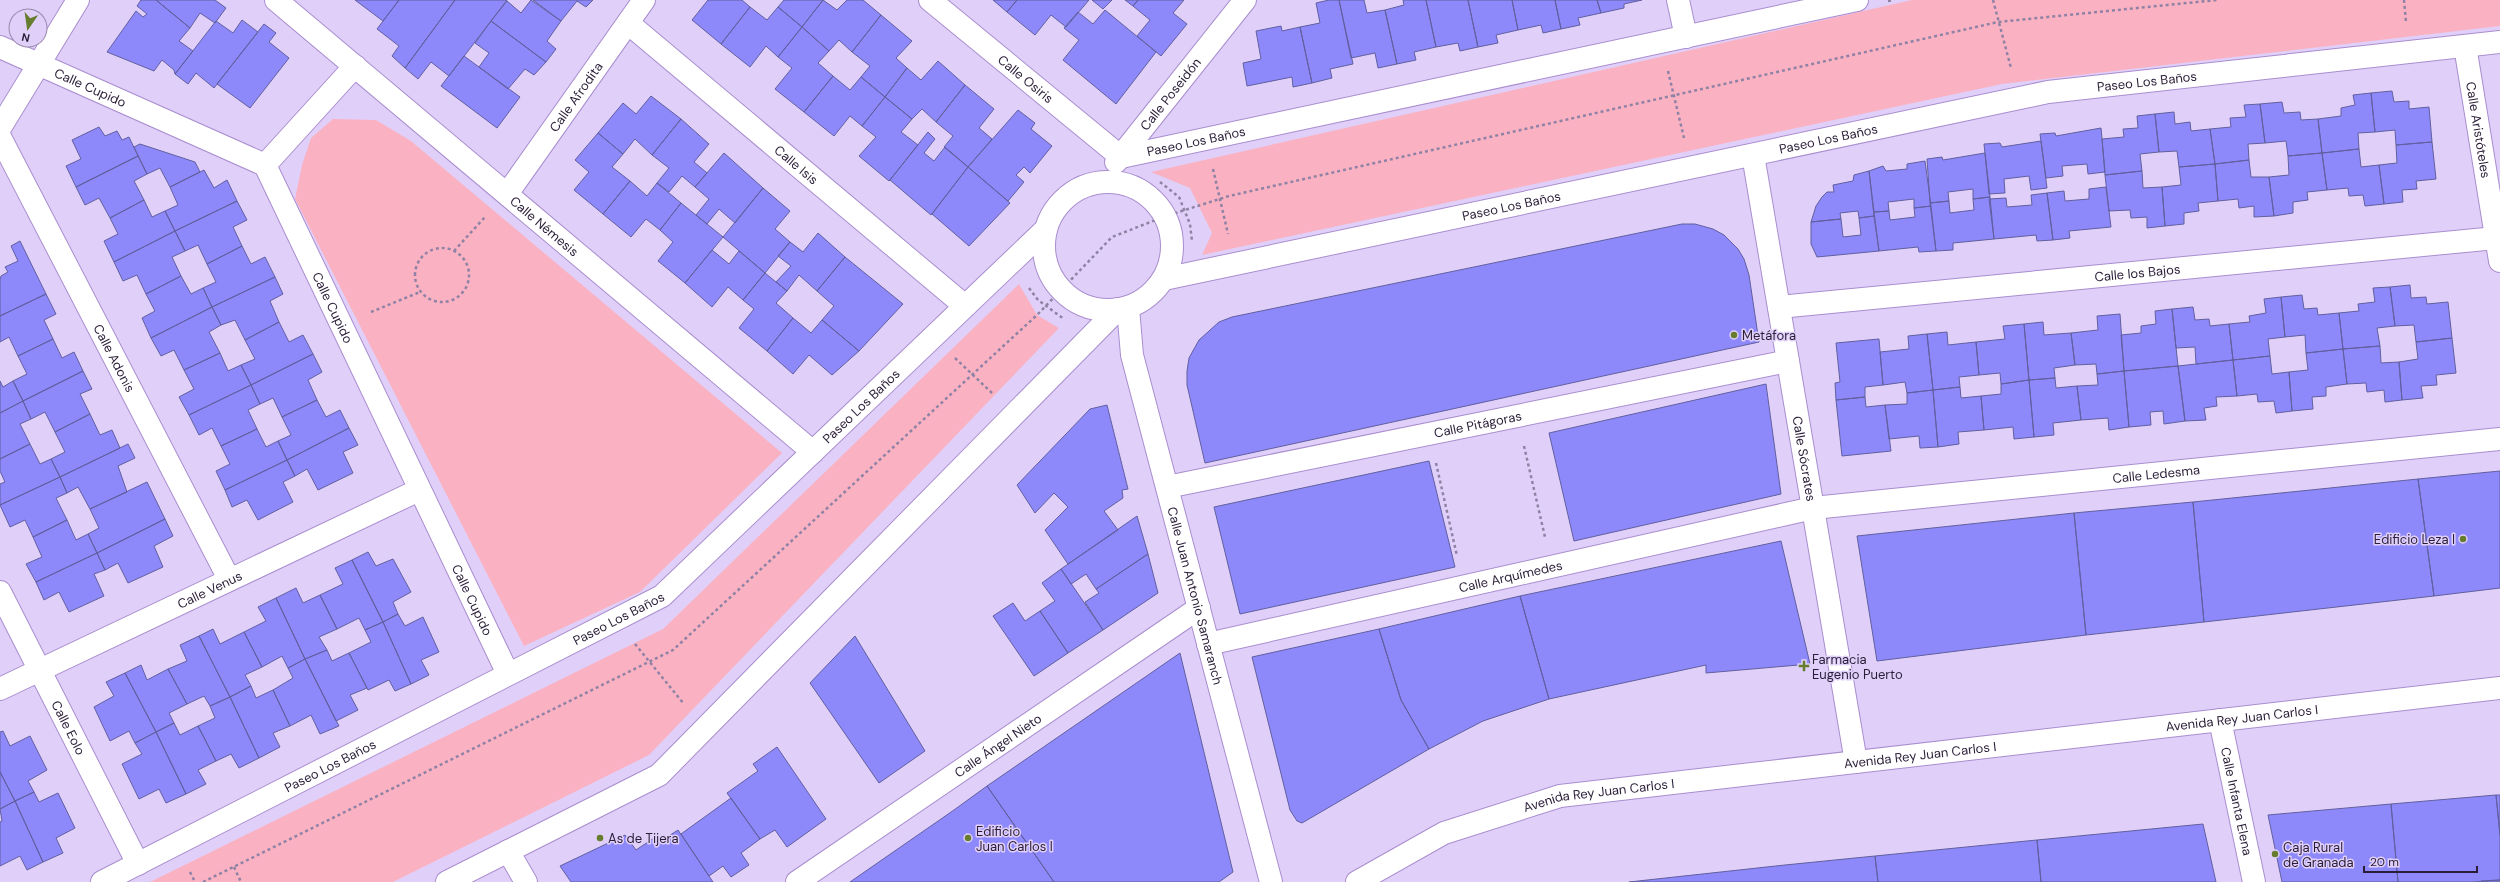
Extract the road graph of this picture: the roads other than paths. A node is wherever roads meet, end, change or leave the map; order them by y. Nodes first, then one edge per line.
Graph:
1 (78, 0) edge
2 (276, 0) edge
3 (644, 0) edge
4 (930, 0) edge
5 (1245, 0) edge
6 (1678, 0) edge
7 (1857, 0) edge
8 (628, 23) junction
9 (1686, 37) junction
10 (2500, 42) edge
11 (2465, 46) junction
12 (0, 48) edge
13 (38, 64) junction
14 (355, 66) junction
15 (0, 128) edge
16 (0, 136) edge
17 (1753, 155) junction
18 (1121, 157) junction
19 (265, 165) junction
20 (1091, 184) junction
21 (507, 194) junction
22 (1046, 229) junction
23 (2496, 238) junction
24 (2500, 260) edge
25 (1164, 280) junction
26 (965, 306) junction
27 (1779, 307) junction
28 (1123, 308) junction
29 (1788, 361) junction
30 (2500, 439) edge
31 (813, 452) junction
32 (1167, 487) junction
33 (419, 490) junction
34 (1813, 508) junction
35 (229, 579) junction
36 (0, 592) edge
37 (1199, 608) junction
38 (1208, 644) junction
39 (40, 670) junction
40 (508, 674) junction
41 (2500, 688) edge
42 (0, 689) edge
43 (2220, 720) junction
44 (1856, 762) junction
45 (508, 851) junction
46 (138, 864) junction
47 (102, 882) edge
48 (447, 882) edge
49 (526, 882) edge
50 (797, 882) edge
51 (1271, 882) edge
52 (1358, 882) edge
53 (2254, 882) edge

1 - 13 street
2 - 14 street, Calle Némesis
3 - 8 street, Calle Afrodita
4 - 18 street, Calle Osiris
5 - 18 street, Calle Poseidón
6 - 9 street
7 - 9 street, Paseo Los Baños
8 - 21 street, Calle Afrodita
8 - 26 street, Calle Isis
9 - 18 street, Paseo Los Baños
10 - 11 street, Paseo Los Baños
11 - 17 street, Paseo Los Baños
11 - 23 street, Calle Aristóteles
12 - 13 street, Calle Cupido
13 - 15 street
13 - 19 street, Calle Cupido
14 - 19 street
14 - 21 street, Calle Némesis
16 - 35 street, Calle Adonis
17 - 25 street, Paseo Los Baños
17 - 27 street, Calle Sócrates
18 - 20 street, Calle Poseidón
19 - 33 street, Calle Cupido
20 - 22 street
20 - 25 street
21 - 31 street, Calle Némesis
22 - 26 street, Paseo Los Baños
22 - 28 street
23 - 24 street, Calle Aristóteles
23 - 27 street, Calle los Bajos
25 - 28 street
26 - 31 street, Paseo Los Baños
27 - 29 street, Calle Sócrates
28 - 32 street, Calle Juan Antonio Samaranch
28 - 45 street
29 - 32 street, Calle Pitágoras
29 - 34 street, Calle Sócrates
30 - 34 street, Calle Ledesma
31 - 40 street, Paseo Los Baños
32 - 37 street, Calle Juan Antonio Samaranch
33 - 35 street, Calle Venus
33 - 40 street, Calle Cupido
34 - 38 street, Calle Arquímedes
34 - 44 street, Calle Sócrates
35 - 39 street, Calle Venus
36 - 39 street, Calle Eolo
37 - 38 street, Calle Juan Antonio Samaranch
37 - 50 street, Calle Ángel Nieto
38 - 51 street, Calle Juan Antonio Samaranch
39 - 42 street, Calle Venus
39 - 46 street, Calle Eolo
40 - 46 street, Paseo Los Baños
41 - 43 street, Avenida Rey Juan Carlos I
43 - 44 street, Avenida Rey Juan Carlos I
43 - 53 street, Calle Infanta Elena
44 - 52 street, Avenida Rey Juan Carlos I
45 - 48 street
45 - 49 street
46 - 47 street, Paseo Los Baños

